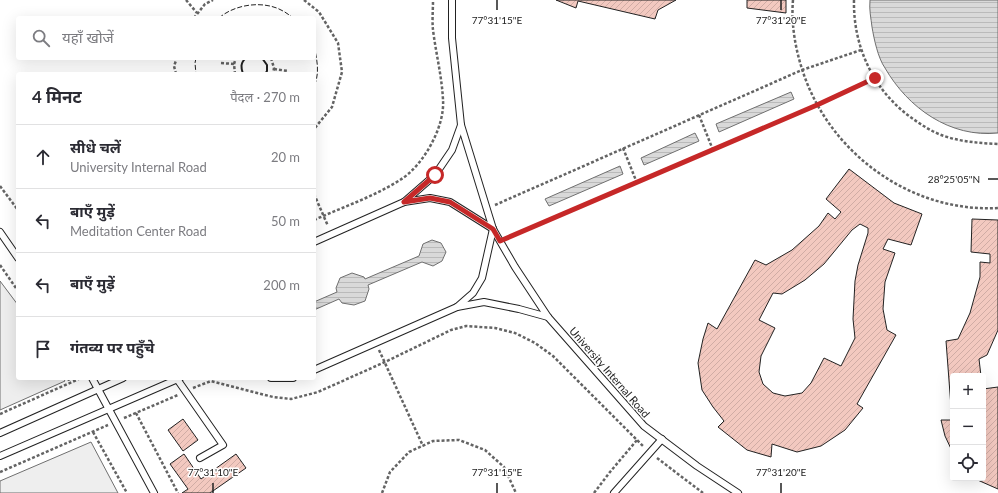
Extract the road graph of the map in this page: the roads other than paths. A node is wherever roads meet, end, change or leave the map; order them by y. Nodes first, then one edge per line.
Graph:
1 (452, 0) edge
2 (461, 125) junction
3 (404, 202) junction
4 (493, 229) junction
5 (0, 232) edge
6 (316, 241) edge
7 (16, 255) edge
8 (457, 307) junction
9 (548, 316) junction
10 (316, 369) edge
11 (93, 380) edge
12 (118, 380) edge
13 (176, 380) edge
14 (179, 380) edge
15 (98, 389) junction
16 (109, 409) junction
17 (0, 433) edge
18 (662, 439) junction
19 (0, 456) edge
20 (200, 458) dead end
21 (154, 493) edge
22 (614, 493) edge
23 (738, 493) edge

1 - 2 lane, University Internal Road
2 - 3 lane, University Internal Road
2 - 4 lane, University Internal Road
3 - 4 lane
3 - 6 lane
4 - 8 lane, University Internal Road
4 - 9 lane, University Internal Road
5 - 7 lane
8 - 9 lane, University Internal Road
8 - 10 lane, University Internal Road
9 - 18 lane, University Internal Road
11 - 15 lane
12 - 15 lane
13 - 16 lane
14 - 20 lane
15 - 16 lane
15 - 17 lane
16 - 19 lane
16 - 21 lane
18 - 22 lane
18 - 23 lane, University Internal Road

